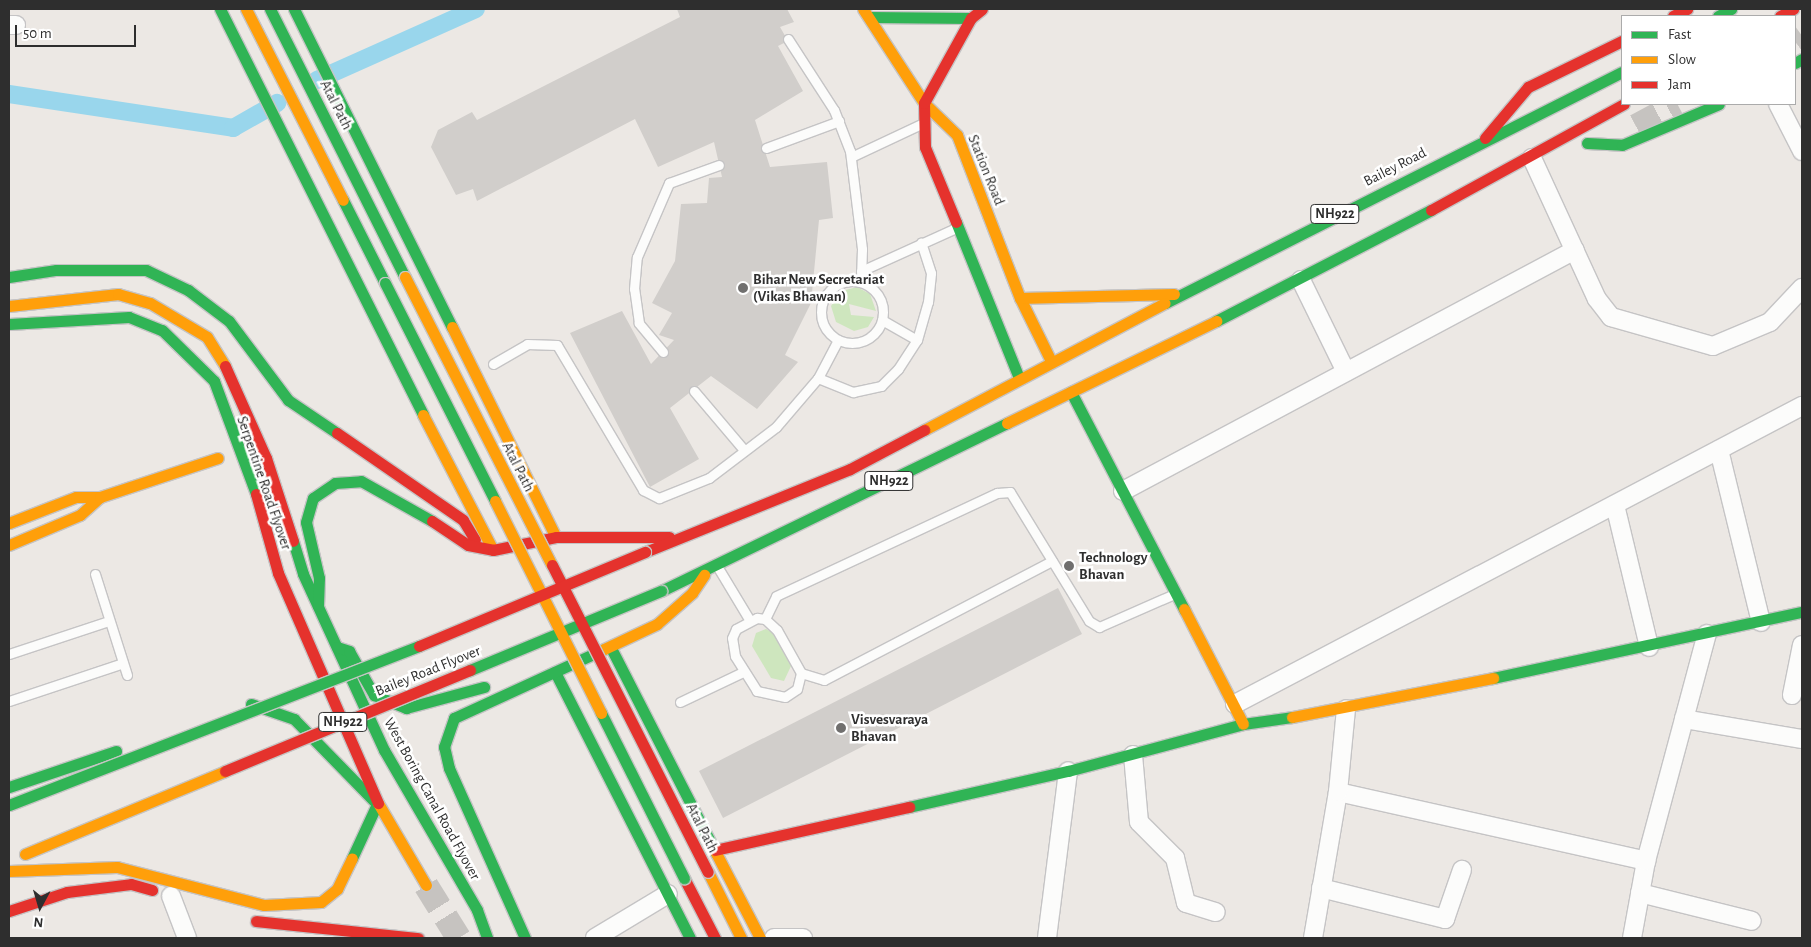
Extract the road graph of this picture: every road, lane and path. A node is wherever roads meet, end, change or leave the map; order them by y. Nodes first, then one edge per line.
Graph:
1 (220, 9) edge
2 (246, 9) edge
3 (270, 9) edge
4 (294, 9) edge
5 (982, 9) edge
6 (1687, 9) edge
7 (1731, 9) edge
8 (1793, 9) edge
9 (866, 13) edge
10 (1675, 15) edge
11 (1720, 15) edge
12 (1782, 15) edge
13 (971, 18) junction
14 (788, 39) dead end
15 (1621, 41) edge
16 (1621, 72) edge
17 (924, 103) junction
18 (1622, 105) edge
19 (1717, 105) edge
20 (1779, 105) edge
21 (839, 121) junction
22 (924, 123) junction
23 (1636, 126) tunnel mouth
24 (1566, 137) junction
25 (1485, 138) junction
26 (1587, 143) junction
27 (766, 148) dead end
28 (1802, 151) edge
29 (851, 157) junction
30 (1532, 158) junction
31 (719, 165) dead end
32 (956, 228) junction
33 (921, 243) junction
34 (1575, 250) junction
35 (1263, 251) junction
36 (1326, 268) junction
37 (861, 271) junction
38 (9, 278) edge
39 (1301, 280) junction
40 (861, 282) junction
41 (1802, 288) edge
42 (1180, 294) junction
43 (1020, 298) junction
44 (9, 306) edge
45 (882, 320) junction
46 (9, 324) edge
47 (838, 340) junction
48 (917, 340) junction
49 (663, 352) dead end
50 (1051, 361) junction
51 (494, 364) dead end
52 (1346, 372) junction
53 (818, 378) junction
54 (1019, 378) junction
55 (694, 391) dead end
56 (1071, 392) junction
57 (1802, 406) edge
58 (744, 450) junction
59 (1720, 450) junction
60 (218, 458) dead end
61 (1123, 491) junction
62 (100, 497) junction
63 (1615, 505) junction
64 (9, 523) edge
65 (556, 537) junction
66 (681, 538) junction
67 (9, 545) edge
68 (480, 548) junction
69 (493, 550) junction
70 (1052, 561) junction
71 (712, 568) junction
72 (94, 574) dead end
73 (691, 578) junction
74 (1177, 593) junction
75 (318, 606) junction
76 (1802, 612) edge
77 (749, 619) junction
78 (765, 619) junction
79 (109, 621) junction
80 (1761, 622) junction
81 (1707, 634) junction
82 (1802, 645) edge
83 (337, 647) junction
84 (1649, 647) junction
85 (611, 648) junction
86 (9, 654) edge
87 (559, 654) dead end
88 (123, 663) junction
89 (555, 672) junction
90 (743, 672) junction
91 (801, 673) junction
92 (127, 675) dead end
93 (499, 680) dead end
94 (634, 694) junction
95 (1792, 695) dead end
96 (9, 701) edge
97 (680, 702) dead end
98 (1235, 704) junction
99 (1346, 709) junction
100 (1684, 719) junction
101 (583, 723) junction
102 (1243, 724) junction
103 (1802, 739) edge
104 (1133, 755) junction
105 (1068, 771) junction
106 (9, 787) edge
107 (1338, 792) junction
108 (377, 804) junction
109 (9, 805) edge
110 (715, 850) junction
111 (9, 860) edge
112 (1646, 861) junction
113 (1462, 870) dead end
114 (9, 871) edge
115 (426, 885) tunnel mouth
116 (1321, 888) junction
117 (1640, 893) junction
118 (668, 894) junction
119 (171, 896) junction
120 (189, 901) dead end
121 (9, 911) edge
122 (1216, 912) dead end
123 (243, 917) dead end
124 (1752, 922) dead end
125 (187, 938) edge
126 (418, 938) edge
127 (487, 938) edge
128 (525, 938) edge
129 (595, 938) edge
130 (690, 938) edge
131 (715, 938) edge
132 (741, 938) edge
133 (760, 938) edge
134 (774, 938) edge
135 (803, 938) edge
136 (1046, 938) edge
137 (1312, 938) edge
138 (1632, 938) edge

1 - 69 main road
2 - 131 main road, bridge
3 - 132 main road, Atal Path, bridge
4 - 65 main road
5 - 13 main road
6 - 10 main road
7 - 11 main road
8 - 12 main road
9 - 13 main road
9 - 17 main road, Station Road
13 - 17 main road
14 - 21 lane
15 - 25 main road
16 - 25 main road, Bailey Road / NH922
17 - 22 main road
17 - 43 main road, Station Road
18 - 24 main road, NH922
19 - 26 main road
20 - 28 street
21 - 27 lane
21 - 29 lane
22 - 29 lane
22 - 32 main road
23 - 26 main road
24 - 26 main road
24 - 30 main road, NH922
25 - 35 main road, Bailey Road / NH922
29 - 37 lane
30 - 34 street
30 - 36 main road, NH922
31 - 49 lane
32 - 33 lane
32 - 54 main road
33 - 37 lane
33 - 48 lane
34 - 41 street
34 - 52 street
35 - 36 main road
35 - 42 main road, Bailey Road / NH922
36 - 39 main road, NH922
37 - 40 lane
38 - 68 main road
39 - 52 street
39 - 56 main road, NH922
40 - 45 lane
40 - 47 lane
42 - 43 main road
42 - 50 main road, Bailey Road / NH922
43 - 50 main road, Station Road
44 - 75 main road, Serpentine Road Flyover
45 - 47 lane
45 - 48 lane
46 - 108 main road, Serpentine Road Flyover
47 - 53 lane
48 - 53 lane
50 - 54 main road, NH922
51 - 58 lane
52 - 61 street
53 - 58 lane
54 - 66 main road, NH922
55 - 58 lane
56 - 61 main road
56 - 71 main road, NH922
57 - 59 street
59 - 63 street
59 - 80 street
60 - 62 main road
61 - 74 main road
62 - 64 main road
62 - 67 main road
63 - 84 street
63 - 98 street
65 - 66 main road
65 - 69 main road
66 - 109 main road, Bailey Road Flyover / NH922, bridge
68 - 69 main road
68 - 75 main road
70 - 74 lane
70 - 78 lane
70 - 91 lane
71 - 73 main road, NH922
71 - 77 lane
71 - 85 main road
72 - 79 lane
73 - 87 main road
73 - 111 main road, Bailey Road Flyover / NH922, bridge
74 - 98 main road
75 - 83 main road, Serpentine Road Flyover
76 - 80 main road
77 - 78 lane
77 - 90 lane
78 - 91 lane
79 - 86 lane
79 - 88 lane
80 - 81 main road
81 - 84 main road
81 - 100 street
82 - 95 street
83 - 93 main road
83 - 127 main road, West Boring Canal Road Flyover
84 - 99 main road
85 - 89 main road
85 - 94 main road
88 - 92 lane
88 - 96 lane
89 - 101 main road
89 - 128 main road
90 - 91 lane
90 - 97 lane
94 - 101 main road
94 - 110 main road
98 - 102 main road
99 - 102 main road
99 - 107 street
100 - 103 street
100 - 112 street
101 - 118 main road
102 - 104 main road
104 - 105 main road
104 - 122 street
105 - 110 main road
105 - 136 street
106 - 108 main road
107 - 112 street
107 - 116 street
108 - 114 main road
108 - 115 main road
110 - 133 main road
112 - 117 street
113 - 116 street
116 - 137 street
117 - 124 street
117 - 138 street
118 - 129 street
118 - 130 main road
119 - 120 main road
119 - 121 main road
119 - 125 street
123 - 126 main road
134 - 135 street

